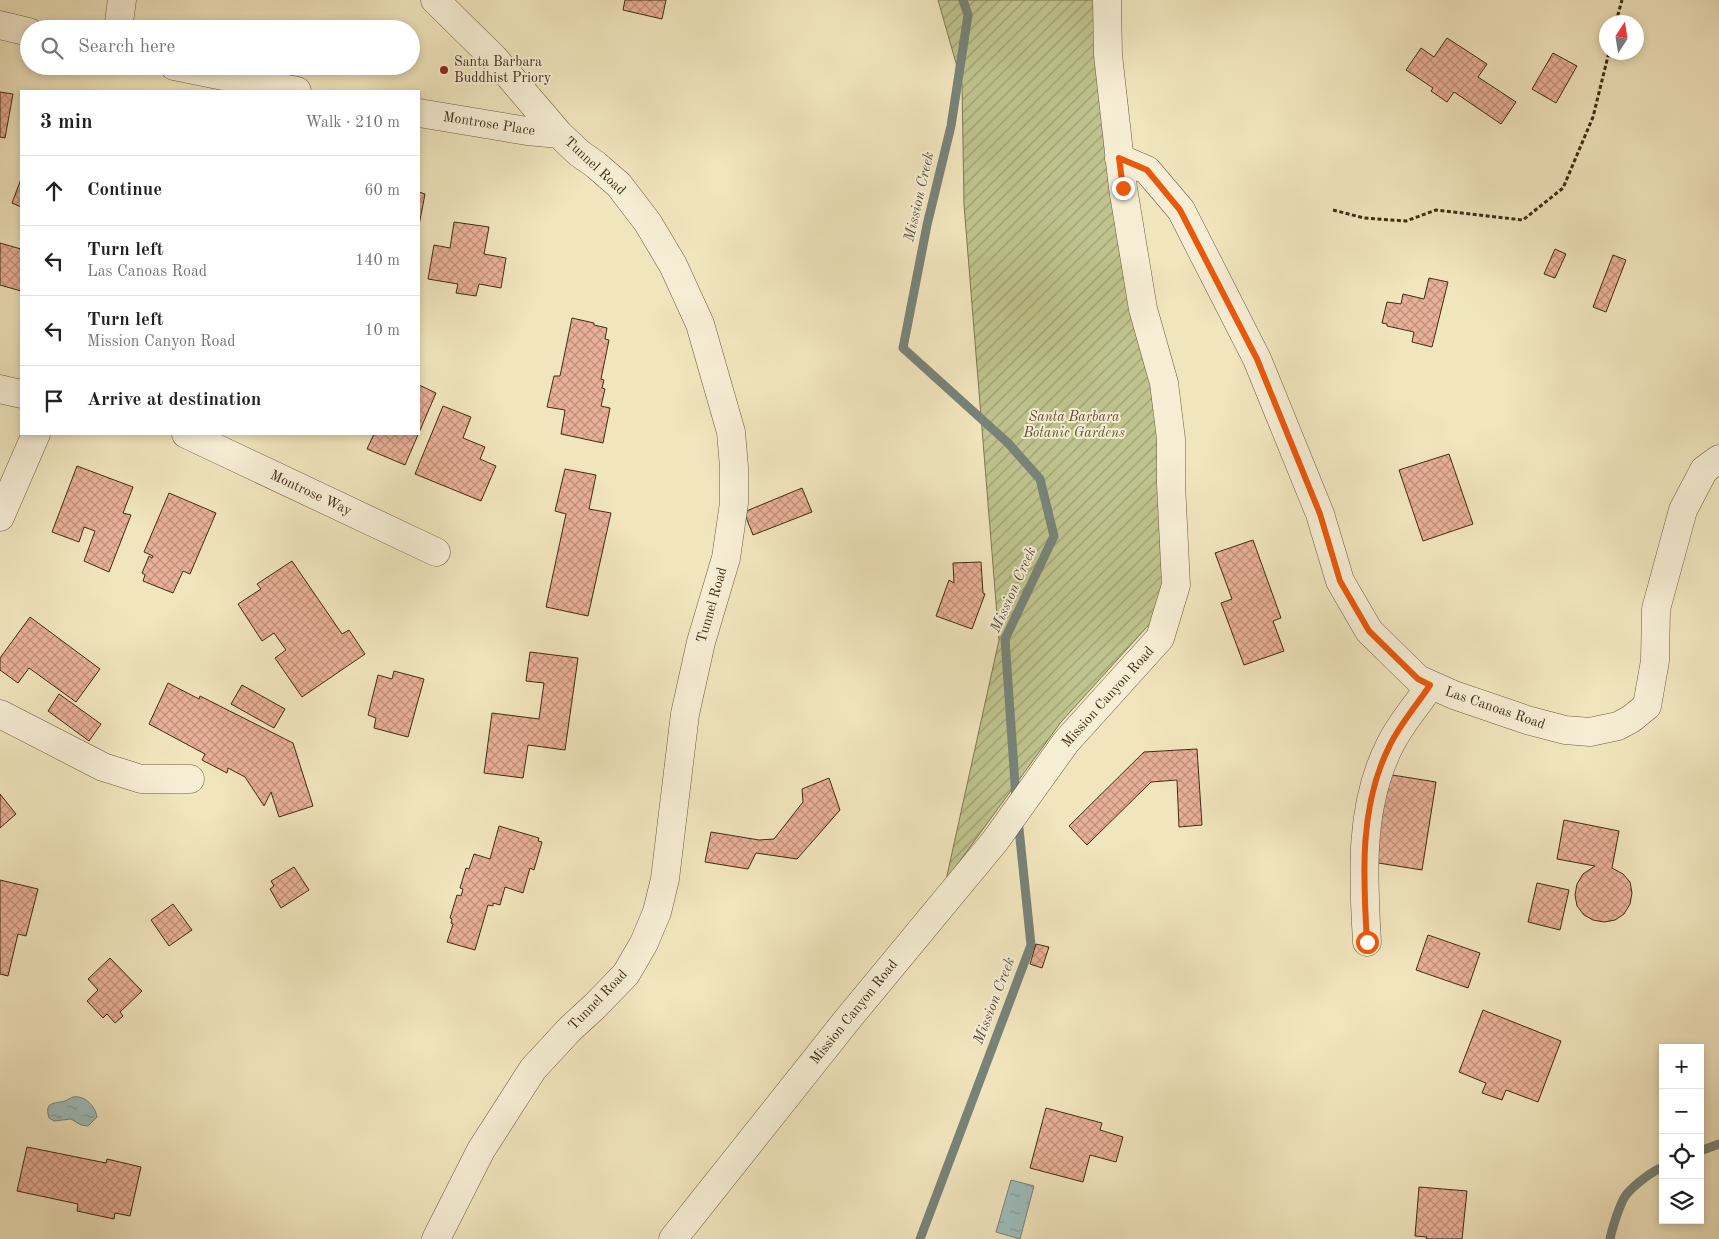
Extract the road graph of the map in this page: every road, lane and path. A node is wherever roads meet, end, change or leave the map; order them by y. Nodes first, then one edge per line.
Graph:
1 (122, 0) edge
2 (435, 0) edge
3 (1108, 0) edge
4 (1622, 0) edge
5 (1618, 15) edge
6 (119, 20) edge
7 (0, 25) edge
8 (20, 30) edge
9 (1607, 60) edge
10 (184, 76) edge
11 (289, 90) edge
12 (420, 113) edge
13 (560, 134) junction
14 (1119, 158) junction
15 (1333, 210) dead end
16 (0, 389) edge
17 (20, 394) edge
18 (36, 435) edge
19 (188, 435) edge
20 (1719, 459) edge
21 (0, 517) edge
22 (436, 552) dead end
23 (1430, 685) junction
24 (0, 714) edge
25 (190, 779) dead end
26 (1367, 942) dead end
27 (436, 1239) edge
28 (673, 1239) edge

1 - 6 street
2 - 13 street, Tunnel Road
3 - 14 street, Mission Canyon Road
4 - 5 path
7 - 8 street
9 - 15 path
10 - 11 street
12 - 13 street, Montrose Place
13 - 27 street, Tunnel Road
14 - 23 street, Las Canoas Road
14 - 28 street, Mission Canyon Road
16 - 17 street
18 - 21 street
19 - 22 street, Montrose Way
20 - 23 street, Las Canoas Road
23 - 26 street
24 - 25 street

